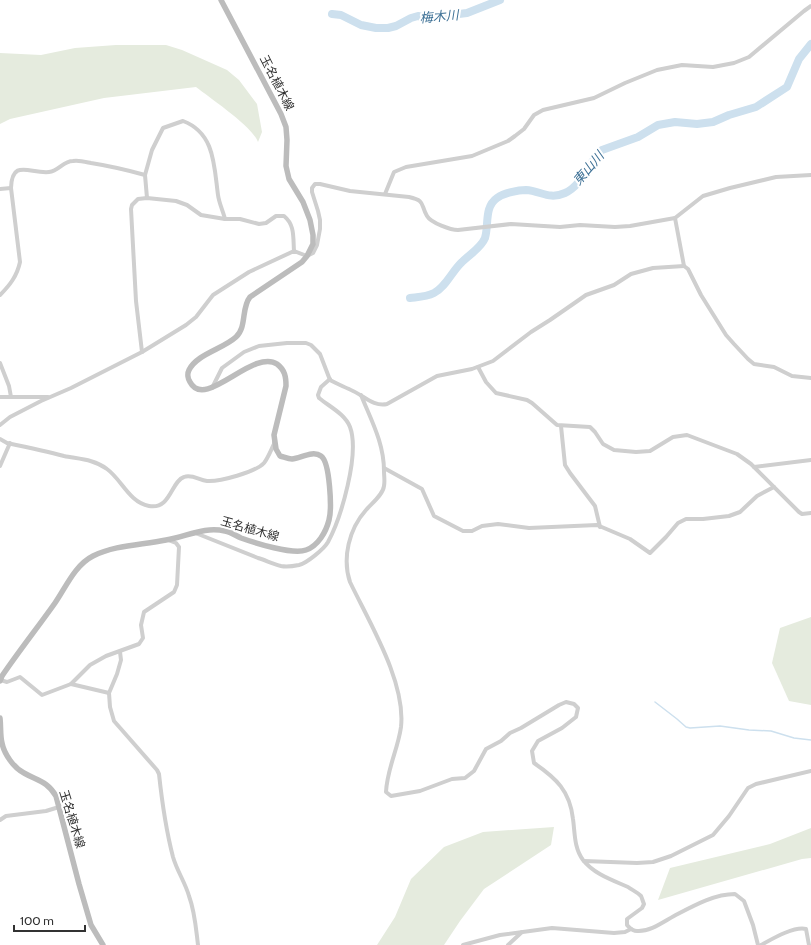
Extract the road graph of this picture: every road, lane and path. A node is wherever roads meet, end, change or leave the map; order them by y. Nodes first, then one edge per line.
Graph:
1 (221, 0) edge
2 (811, 6) edge
3 (145, 175) junction
4 (811, 175) edge
5 (11, 188) junction
6 (0, 189) edge
7 (385, 194) junction
8 (147, 198) junction
9 (675, 218) junction
10 (225, 219) junction
11 (294, 251) junction
12 (307, 256) junction
13 (684, 266) junction
14 (0, 295) edge
15 (142, 352) junction
16 (0, 363) edge
17 (478, 367) junction
18 (811, 378) edge
19 (330, 379) junction
20 (211, 389) junction
21 (361, 395) junction
22 (0, 397) edge
23 (11, 397) junction
24 (50, 397) junction
25 (0, 425) edge
26 (561, 426) junction
27 (274, 435) junction
28 (0, 439) edge
29 (10, 444) junction
30 (811, 460) edge
31 (0, 466) edge
32 (754, 467) junction
33 (384, 468) junction
34 (774, 487) junction
35 (811, 513) edge
36 (600, 526) junction
37 (195, 532) junction
38 (167, 540) junction
39 (120, 652) junction
40 (1, 678) edge
41 (71, 684) junction
42 (109, 693) junction
43 (0, 718) edge
44 (1, 744) edge
45 (811, 772) edge
46 (59, 807) junction
47 (0, 820) edge
48 (584, 861) junction
49 (631, 929) junction
50 (523, 931) junction
51 (103, 945) edge
52 (198, 945) edge
53 (463, 945) edge
54 (508, 945) edge
55 (758, 945) edge
56 (762, 945) edge
57 (809, 945) edge

1 - 12 main road, 玉名植木線
2 - 7 street
3 - 5 street
3 - 8 street
3 - 10 street
4 - 9 street
5 - 6 street
5 - 14 street
7 - 9 street
7 - 12 street
8 - 10 street
8 - 15 street
9 - 13 street
10 - 11 street
11 - 12 street
11 - 15 street
12 - 20 main road
13 - 17 street
13 - 18 street
15 - 24 street
16 - 23 street
17 - 21 street
17 - 26 street
19 - 20 street
19 - 21 street
19 - 37 street
20 - 27 main road, 玉名植木線
21 - 33 street
22 - 23 street
23 - 24 street
24 - 25 street
26 - 32 street
26 - 36 street
27 - 29 street
27 - 37 main road, 玉名植木線
28 - 29 street
29 - 31 street
30 - 32 street
32 - 34 street
33 - 36 street
33 - 48 street
34 - 35 street
34 - 36 street
37 - 38 main road, 玉名植木線
38 - 39 street
38 - 40 main road, 玉名植木線
39 - 41 street
39 - 42 street
40 - 41 street
41 - 42 street
42 - 52 street
43 - 44 main road, 玉名植木線
44 - 46 main road, 玉名植木線
45 - 48 street
46 - 47 street
46 - 51 main road, 玉名植木線
48 - 49 street
49 - 50 street
49 - 55 street
50 - 53 street
50 - 54 street
56 - 57 street

